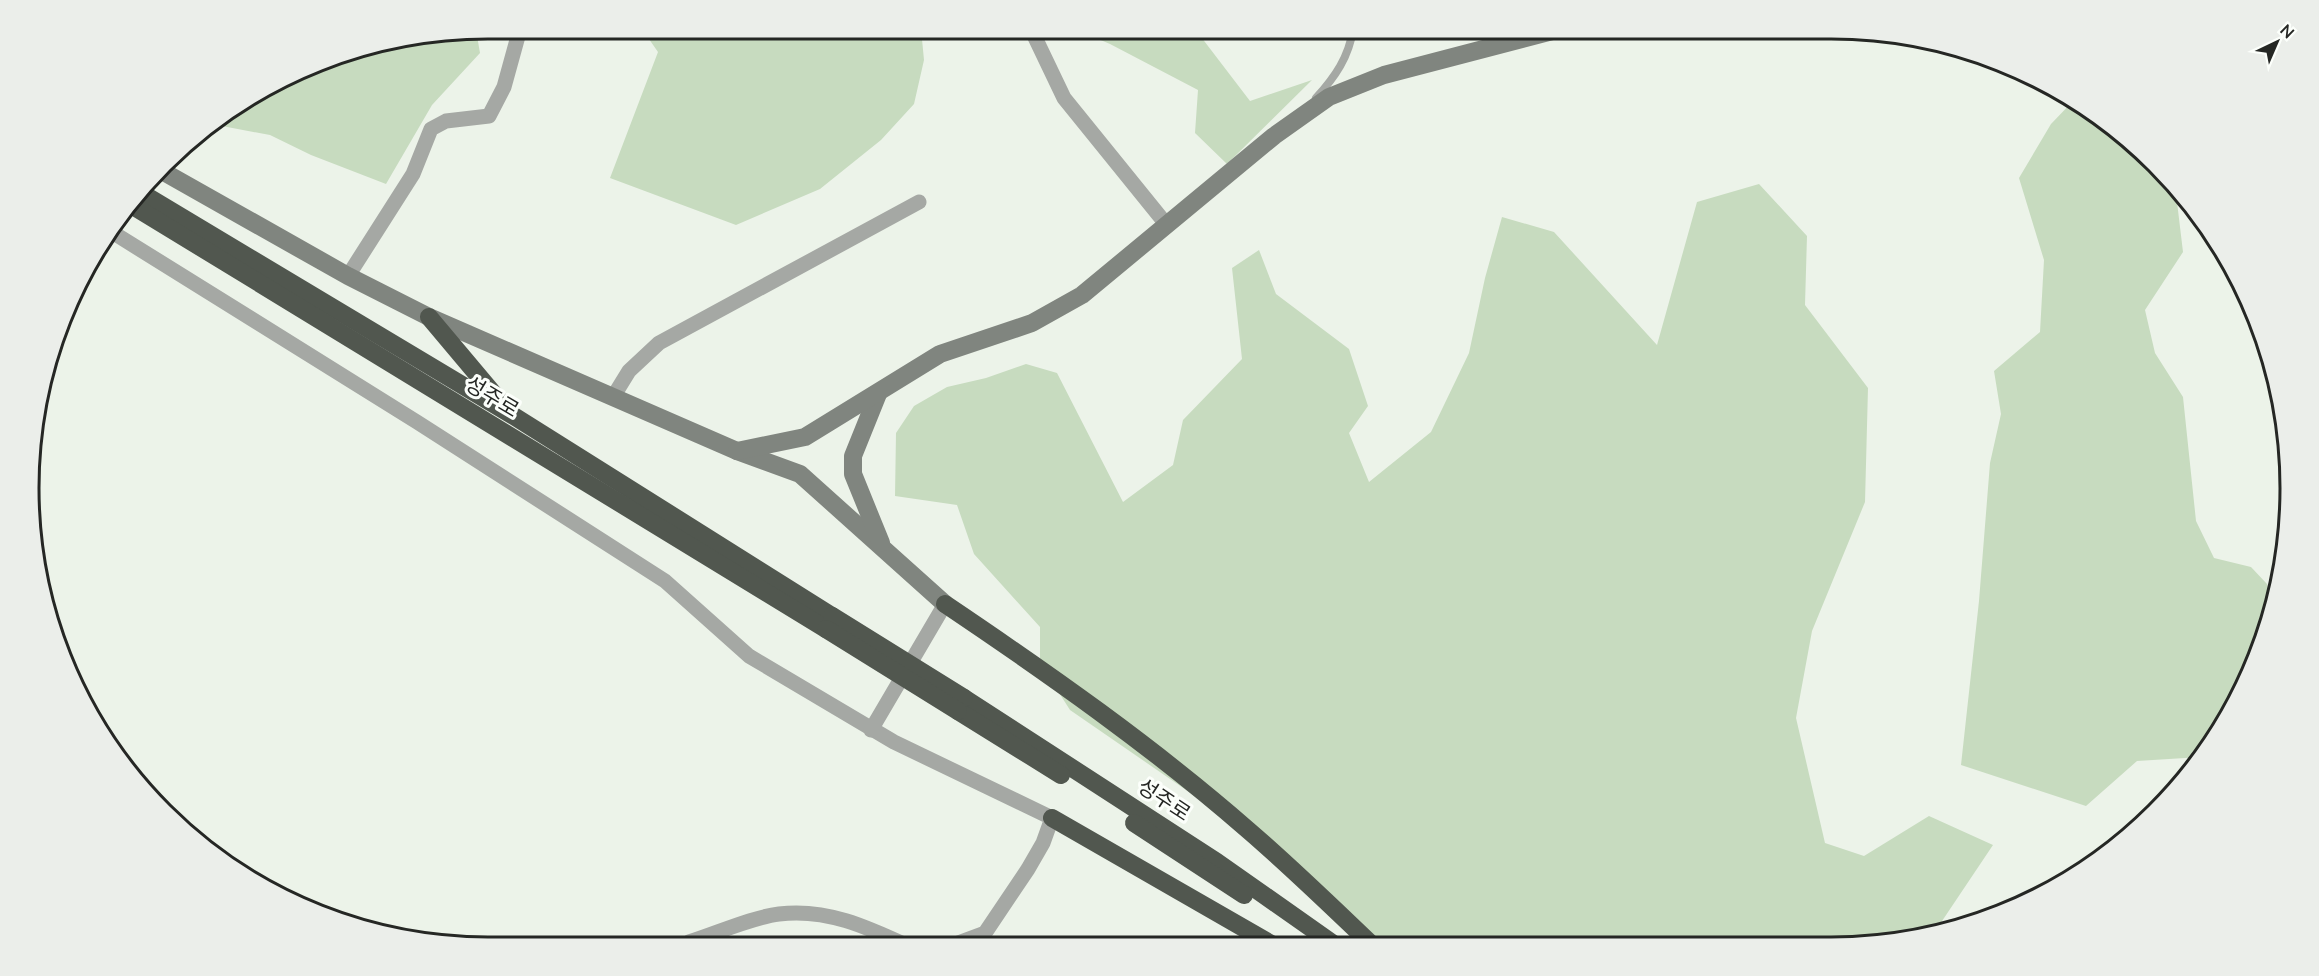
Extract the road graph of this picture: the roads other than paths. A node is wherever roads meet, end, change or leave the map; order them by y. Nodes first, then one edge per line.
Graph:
1 (517, 39) edge
2 (1036, 39) edge
3 (1351, 39) edge
4 (1519, 39) edge
5 (1299, 117) junction
6 (168, 174) edge
7 (147, 196) edge
8 (919, 202) dead end
9 (137, 208) edge
10 (1166, 224) junction
11 (118, 235) edge
12 (348, 276) junction
13 (429, 317) junction
14 (879, 394) junction
15 (613, 397) junction
16 (512, 416) junction
17 (737, 451) junction
18 (884, 549) junction
19 (945, 604) junction
20 (829, 622) junction
21 (961, 704) junction
22 (871, 730) junction
23 (1052, 818) junction
24 (705, 937) edge
25 (888, 937) edge
26 (974, 937) edge
27 (1259, 937) edge
28 (1302, 937) edge
29 (1324, 937) edge
30 (1363, 937) edge

1 - 12 street
2 - 10 street
3 - 5 lane
4 - 5 street
5 - 10 street
6 - 12 street
7 - 16 highway, 성주로
8 - 15 street
9 - 20 highway, 성주로
10 - 14 street
11 - 22 street
12 - 13 street
13 - 15 street
13 - 16 highway
14 - 17 street
14 - 18 street
15 - 17 street
16 - 20 highway, 성주로
17 - 18 street
18 - 19 street
19 - 22 street
19 - 30 highway
20 - 21 highway, bridge
21 - 28 highway, 성주로
21 - 29 highway, 성주로
22 - 23 street
23 - 26 street
23 - 27 highway
24 - 25 street

